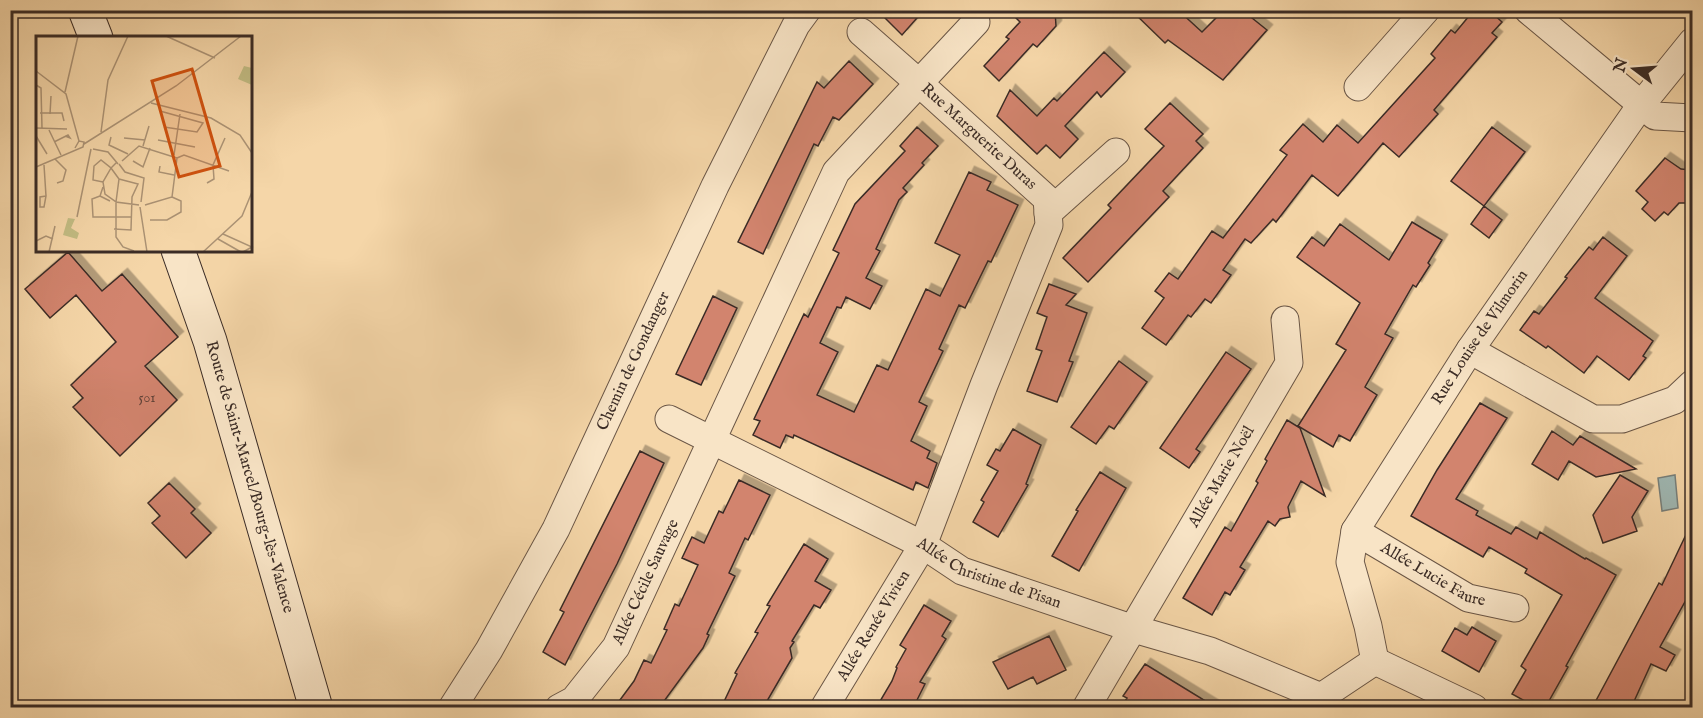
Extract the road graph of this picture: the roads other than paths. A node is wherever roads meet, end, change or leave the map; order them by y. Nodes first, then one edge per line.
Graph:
1 (85, 10) edge
2 (807, 10) edge
3 (1426, 10) edge
4 (1528, 10) edge
5 (976, 22) dead end
6 (861, 32) dead end
7 (95, 36) edge
8 (1692, 42) edge
9 (919, 83) junction
10 (1358, 87) dead end
11 (1641, 105) junction
12 (1692, 118) edge
13 (1116, 152) dead end
14 (1048, 213) junction
15 (179, 252) edge
16 (1285, 320) dead end
17 (1470, 350) junction
18 (1692, 384) edge
19 (669, 419) dead end
20 (711, 441) junction
21 (1355, 531) junction
22 (923, 544) junction
23 (1515, 608) dead end
24 (1134, 629) junction
25 (1375, 661) junction
26 (1318, 702) edge
27 (1472, 707) edge
28 (316, 708) edge
29 (452, 708) edge
30 (559, 708) edge
31 (825, 708) edge
32 (1086, 708) edge

1 - 7 main road
2 - 29 street, Chemin de Gondanger
3 - 10 street
4 - 11 street
5 - 9 street
6 - 9 street
8 - 11 street, Rue Louise de Vilmorin
9 - 14 street, Rue Marguerite Duras
9 - 20 street, Rue Marguerite Duras
11 - 12 street
11 - 17 street, Rue Louise de Vilmorin
13 - 14 street
14 - 22 street
15 - 28 main road, Route de Saint-Marcel/Bourg-lès-Valence
16 - 24 street, Allée Marie Noël
17 - 18 street
17 - 21 street, Rue Louise de Vilmorin
19 - 20 street, Allée Christine de Pisan
20 - 22 street, Allée Christine de Pisan
20 - 30 street, Allée Cécile Sauvage
21 - 23 street, Allée Lucie Faure
21 - 25 street, Rue Louise de Vilmorin
22 - 24 street, Allée Christine de Pisan
22 - 31 street, Allée Renée Vivien
24 - 26 street, Allée Christine de Pisan
24 - 32 street, Allée Marie Noël
25 - 26 street
25 - 27 street

